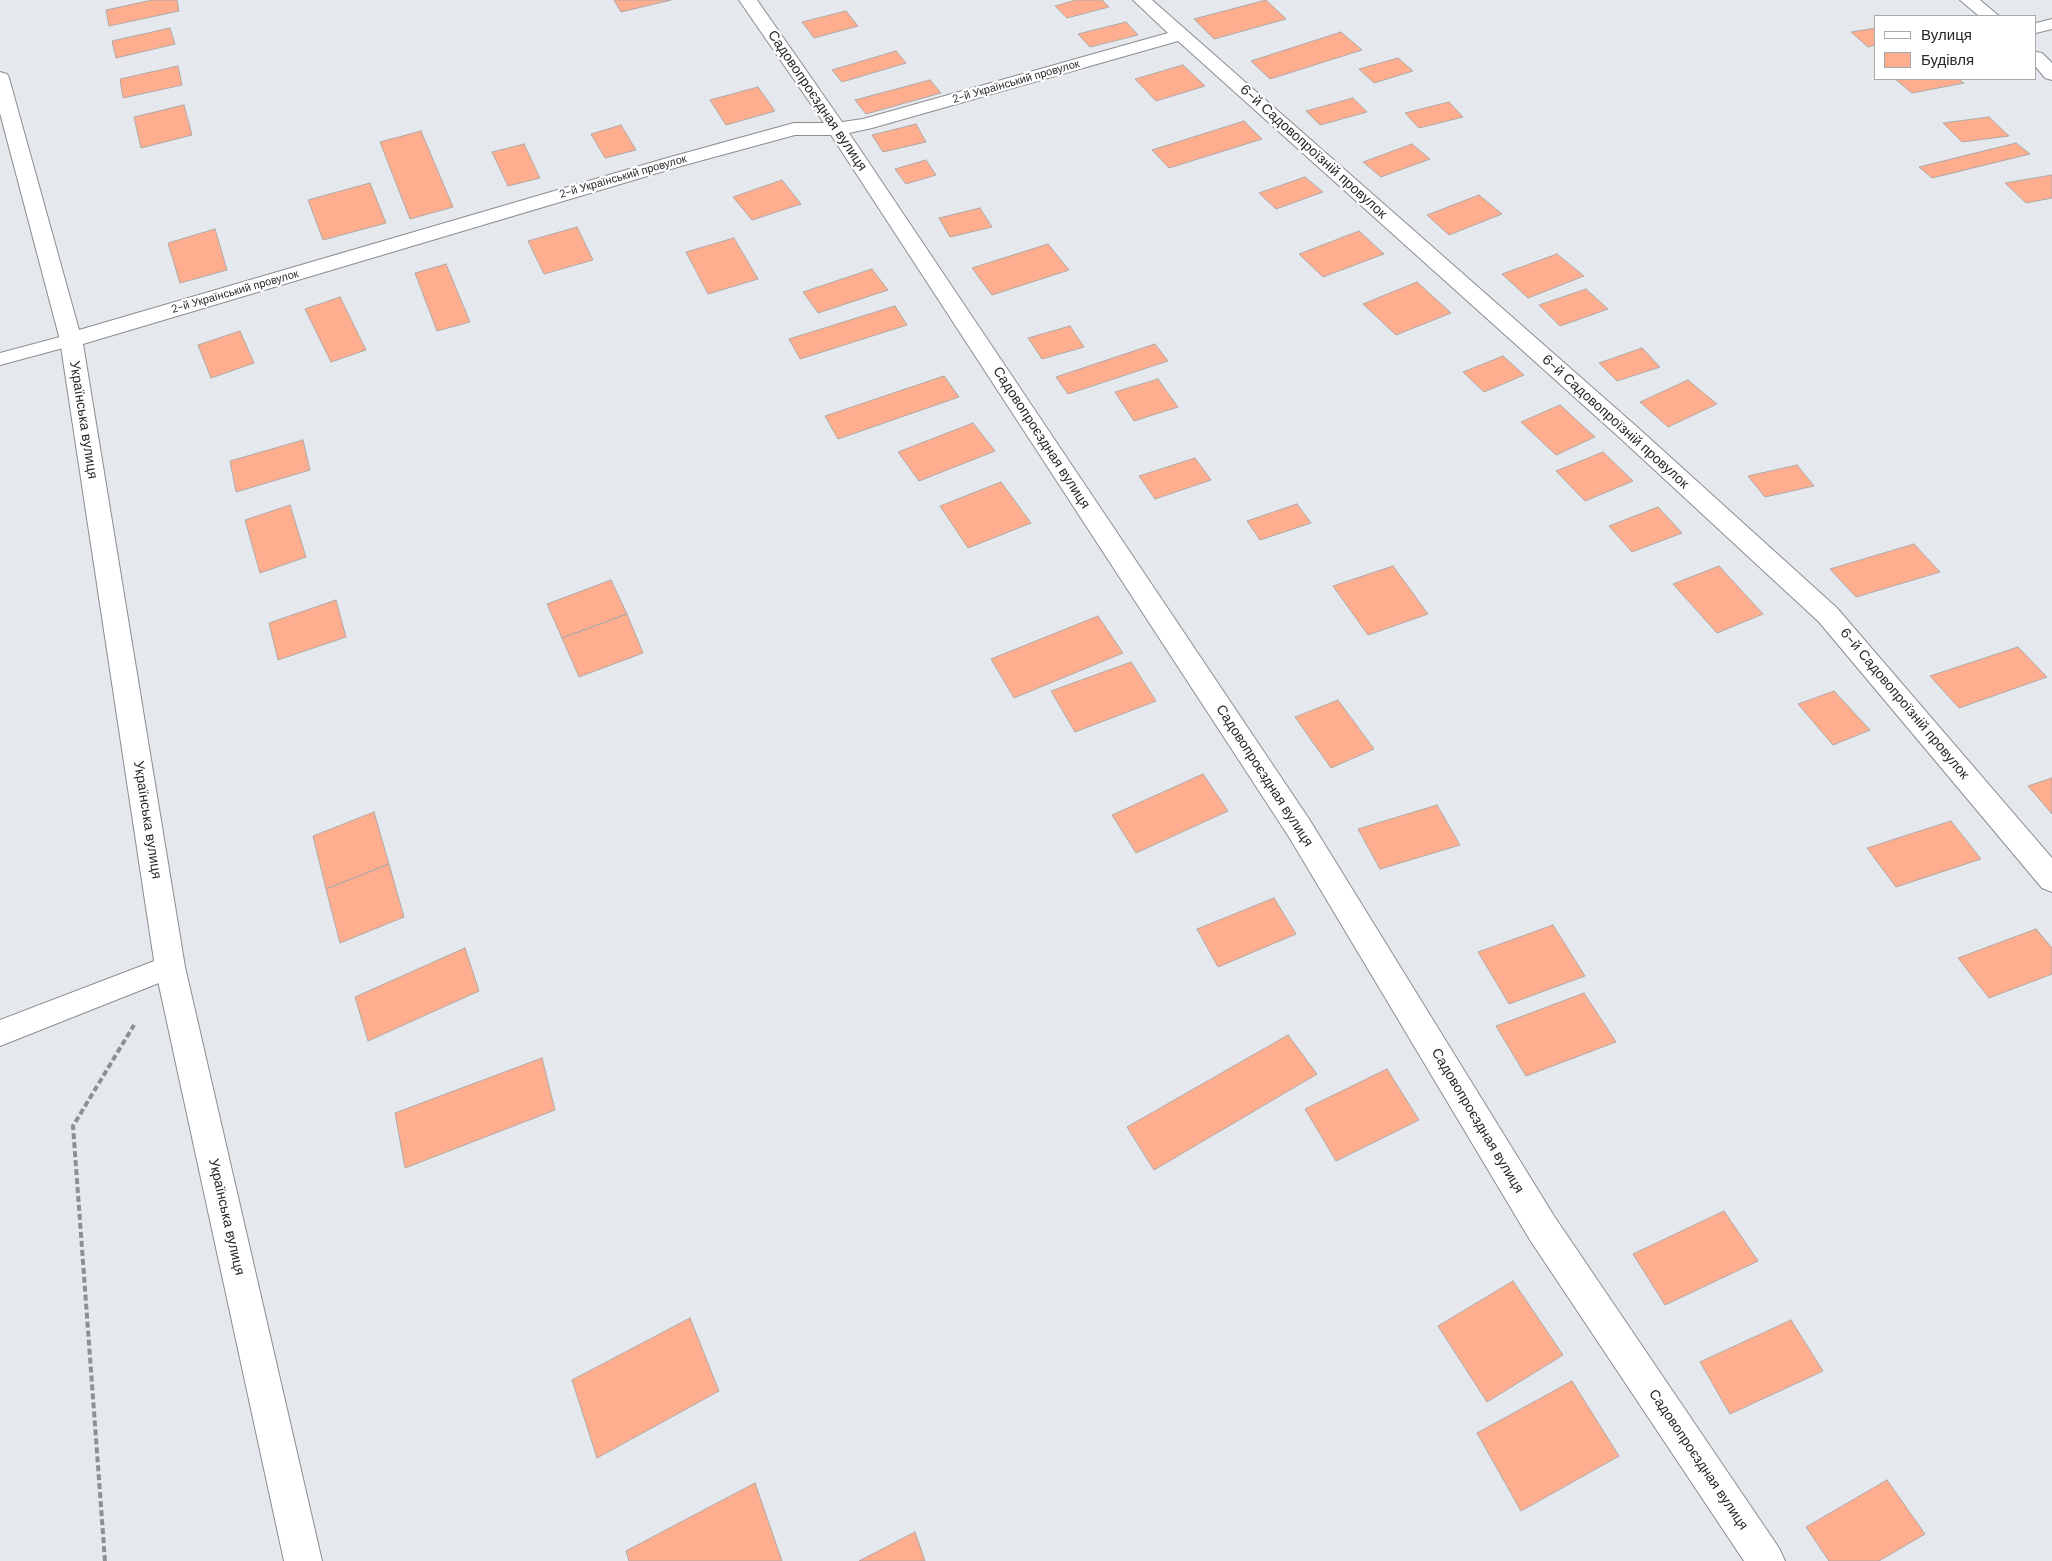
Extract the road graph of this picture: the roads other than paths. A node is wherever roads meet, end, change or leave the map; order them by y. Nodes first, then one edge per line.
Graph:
1 (748, 0) edge
2 (1142, 0) edge
3 (1969, 0) edge
4 (1989, 15) edge
5 (2052, 24) edge
6 (2037, 28) edge
7 (1180, 35) junction
8 (2037, 58) edge
9 (2052, 74) edge
10 (0, 78) edge
11 (837, 129) junction
12 (71, 340) junction
13 (0, 359) edge
14 (2052, 878) edge
15 (170, 966) junction
16 (0, 1033) edge
17 (303, 1561) edge
18 (1766, 1561) edge

1 - 11 street, Садовопроєздная вулиця
2 - 7 street, 6-й Садовопроїзній провулок
3 - 4 street
5 - 6 street
7 - 11 street, 2-й Український провулок
7 - 14 street, 6-й Садовопроїзній провулок
8 - 9 street
10 - 12 street, Українська вулиця
11 - 12 street, 2-й Український провулок
11 - 18 street, Садовопроєздная вулиця
12 - 13 lane
12 - 15 street, Українська вулиця
15 - 16 lane
15 - 17 street, Українська вулиця

